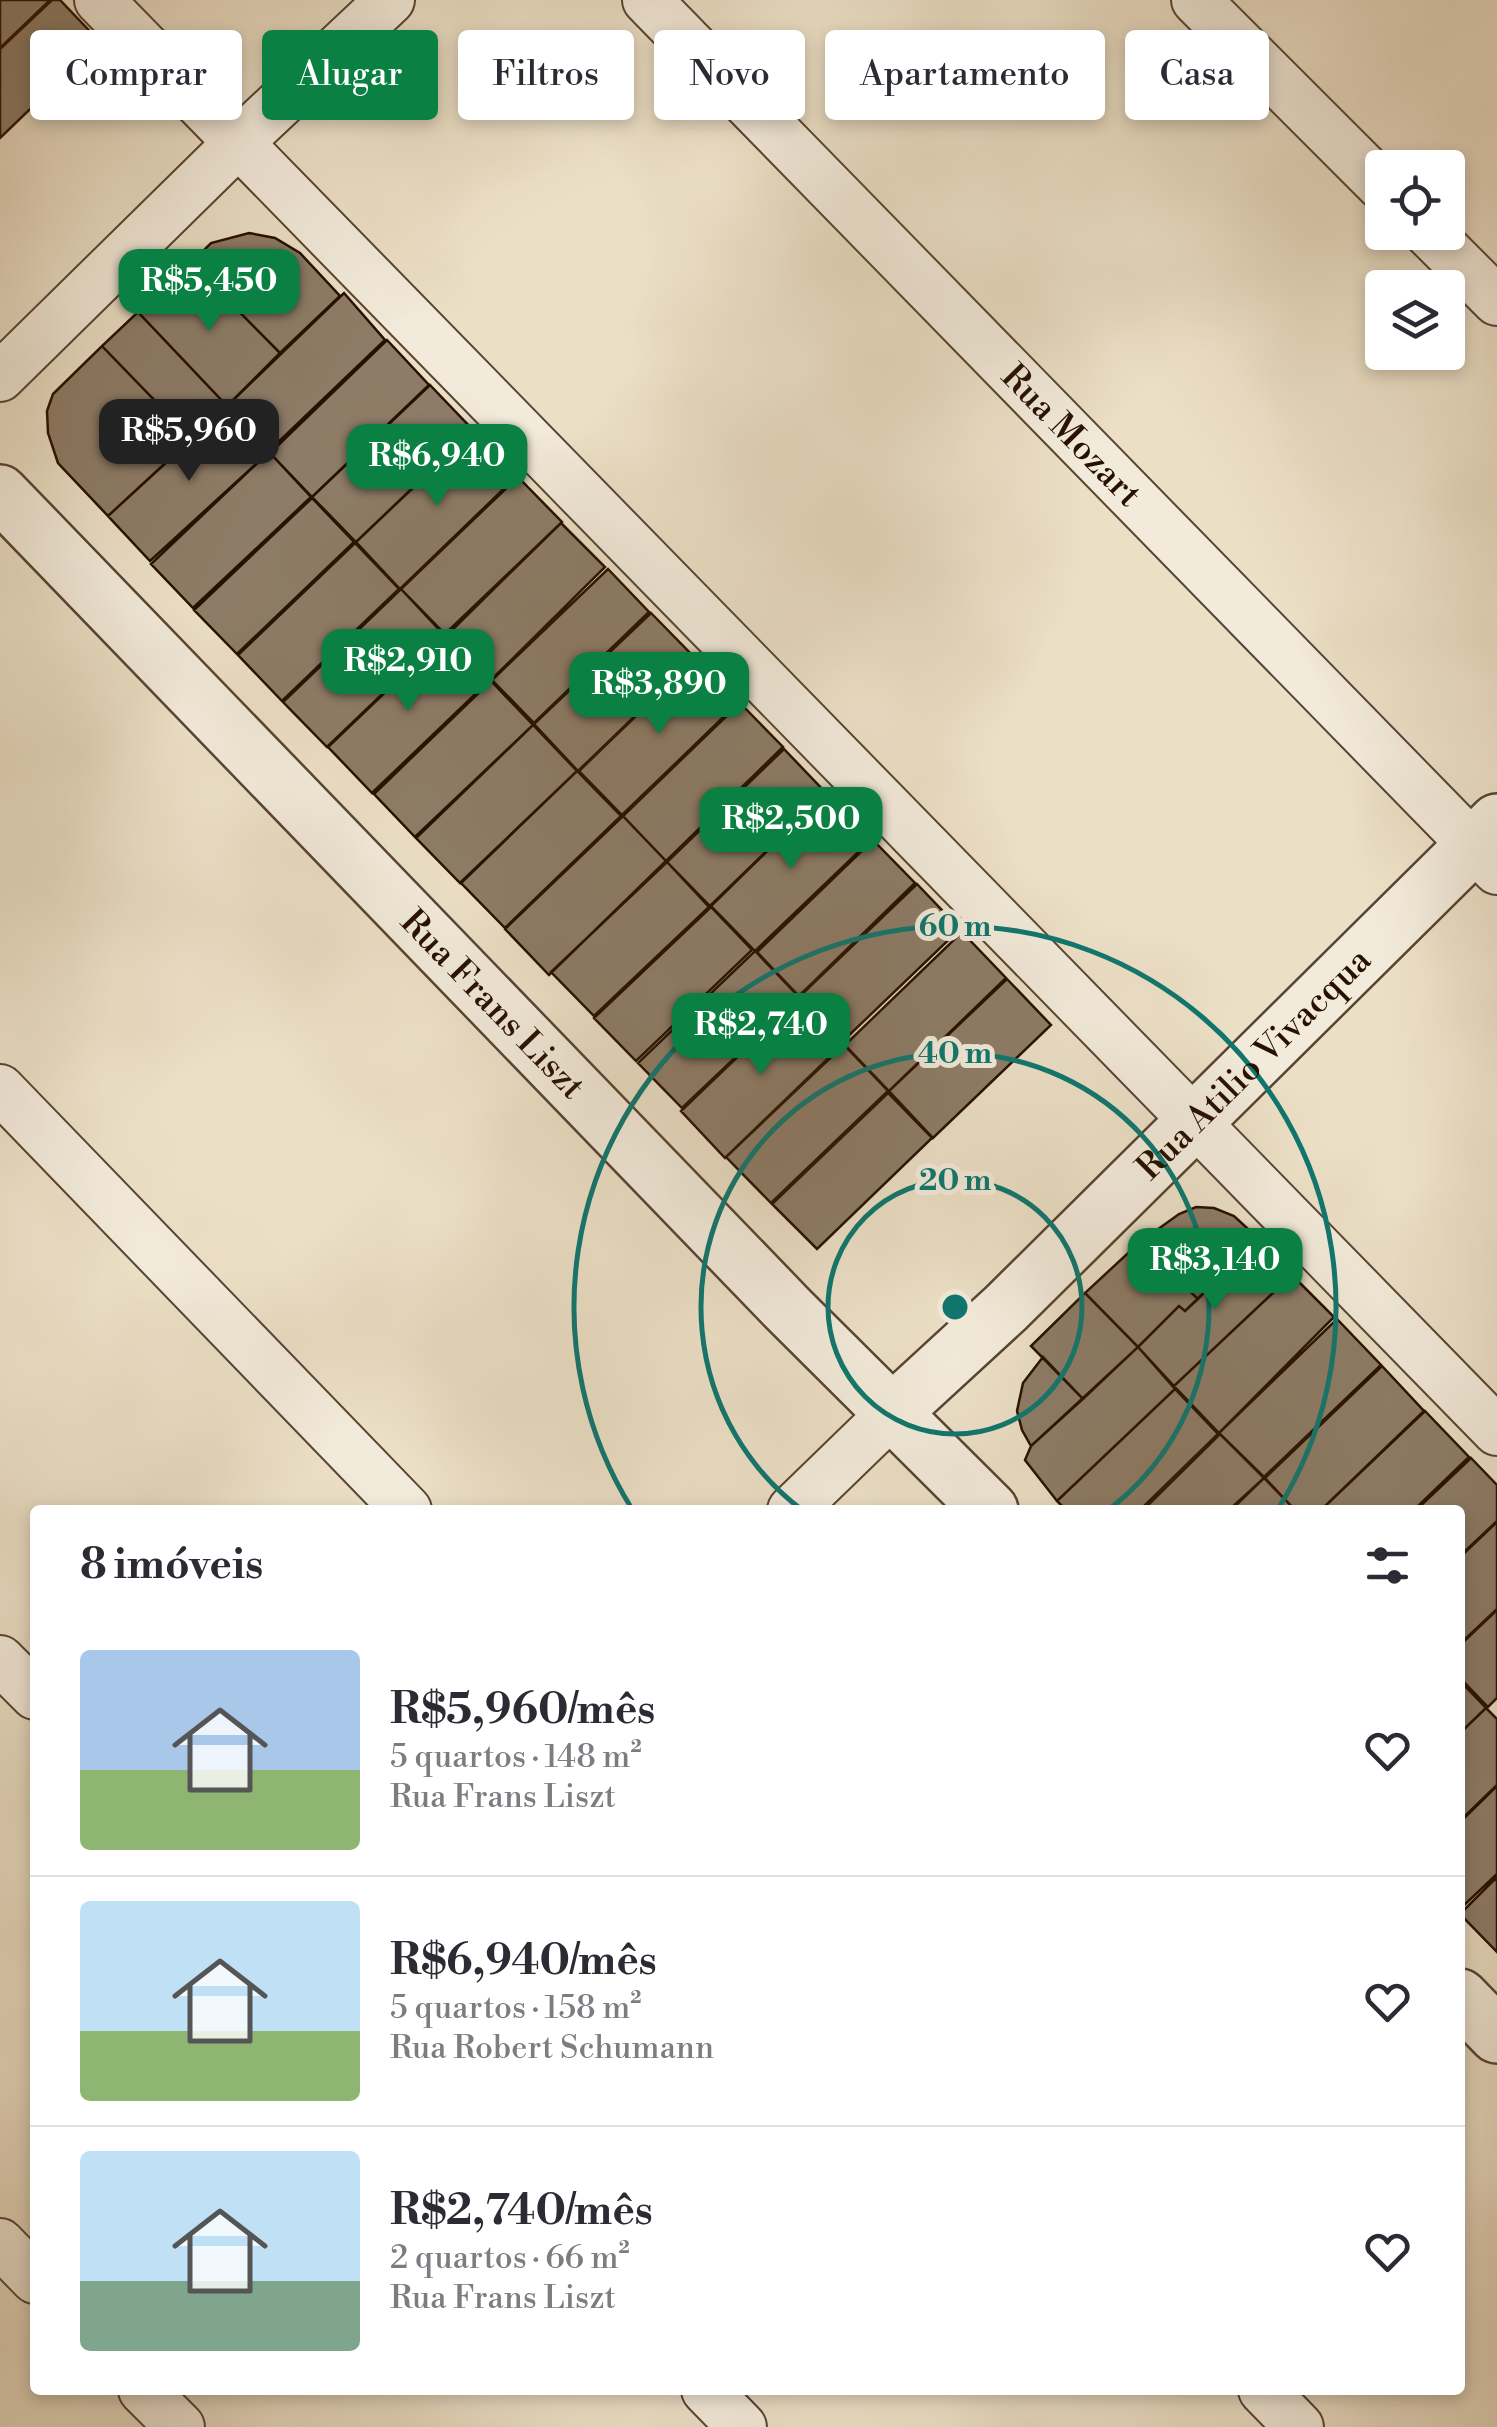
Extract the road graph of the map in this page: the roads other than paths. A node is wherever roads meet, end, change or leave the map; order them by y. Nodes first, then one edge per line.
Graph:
1 (99, 0) edge
2 (390, 0) edge
3 (647, 0) edge
4 (1196, 0) edge
5 (238, 142) junction
6 (1365, 169) edge
7 (1446, 250) edge
8 (1497, 301) edge
9 (0, 377) edge
10 (0, 493) edge
11 (1489, 845) edge
12 (0, 1090) edge
13 (1196, 1121) junction
14 (894, 1411) junction
15 (1497, 1431) edge
16 (403, 1505) edge
17 (797, 1505) edge
18 (985, 1505) edge
19 (0, 1660) edge
20 (30, 1690) edge
21 (1465, 2002) edge
22 (1497, 2035) edge
23 (149, 2395) edge
24 (711, 2395) edge
25 (1268, 2395) edge
26 (180, 2427) edge
27 (742, 2427) edge
28 (1299, 2427) edge

1 - 5 street
2 - 5 street
3 - 11 street, Rua Mozart
4 - 6 street
5 - 9 street
5 - 13 street
7 - 8 street
10 - 14 street, Rua Frans Liszt
11 - 13 street, Rua Atilio Vivacqua
12 - 16 street
13 - 14 street, Rua Atilio Vivacqua
13 - 15 street
14 - 17 street, Rua Atilio Vivacqua
14 - 18 street, Rua Frans Liszt
19 - 20 street
21 - 22 street
23 - 26 street
24 - 27 street
25 - 28 street

